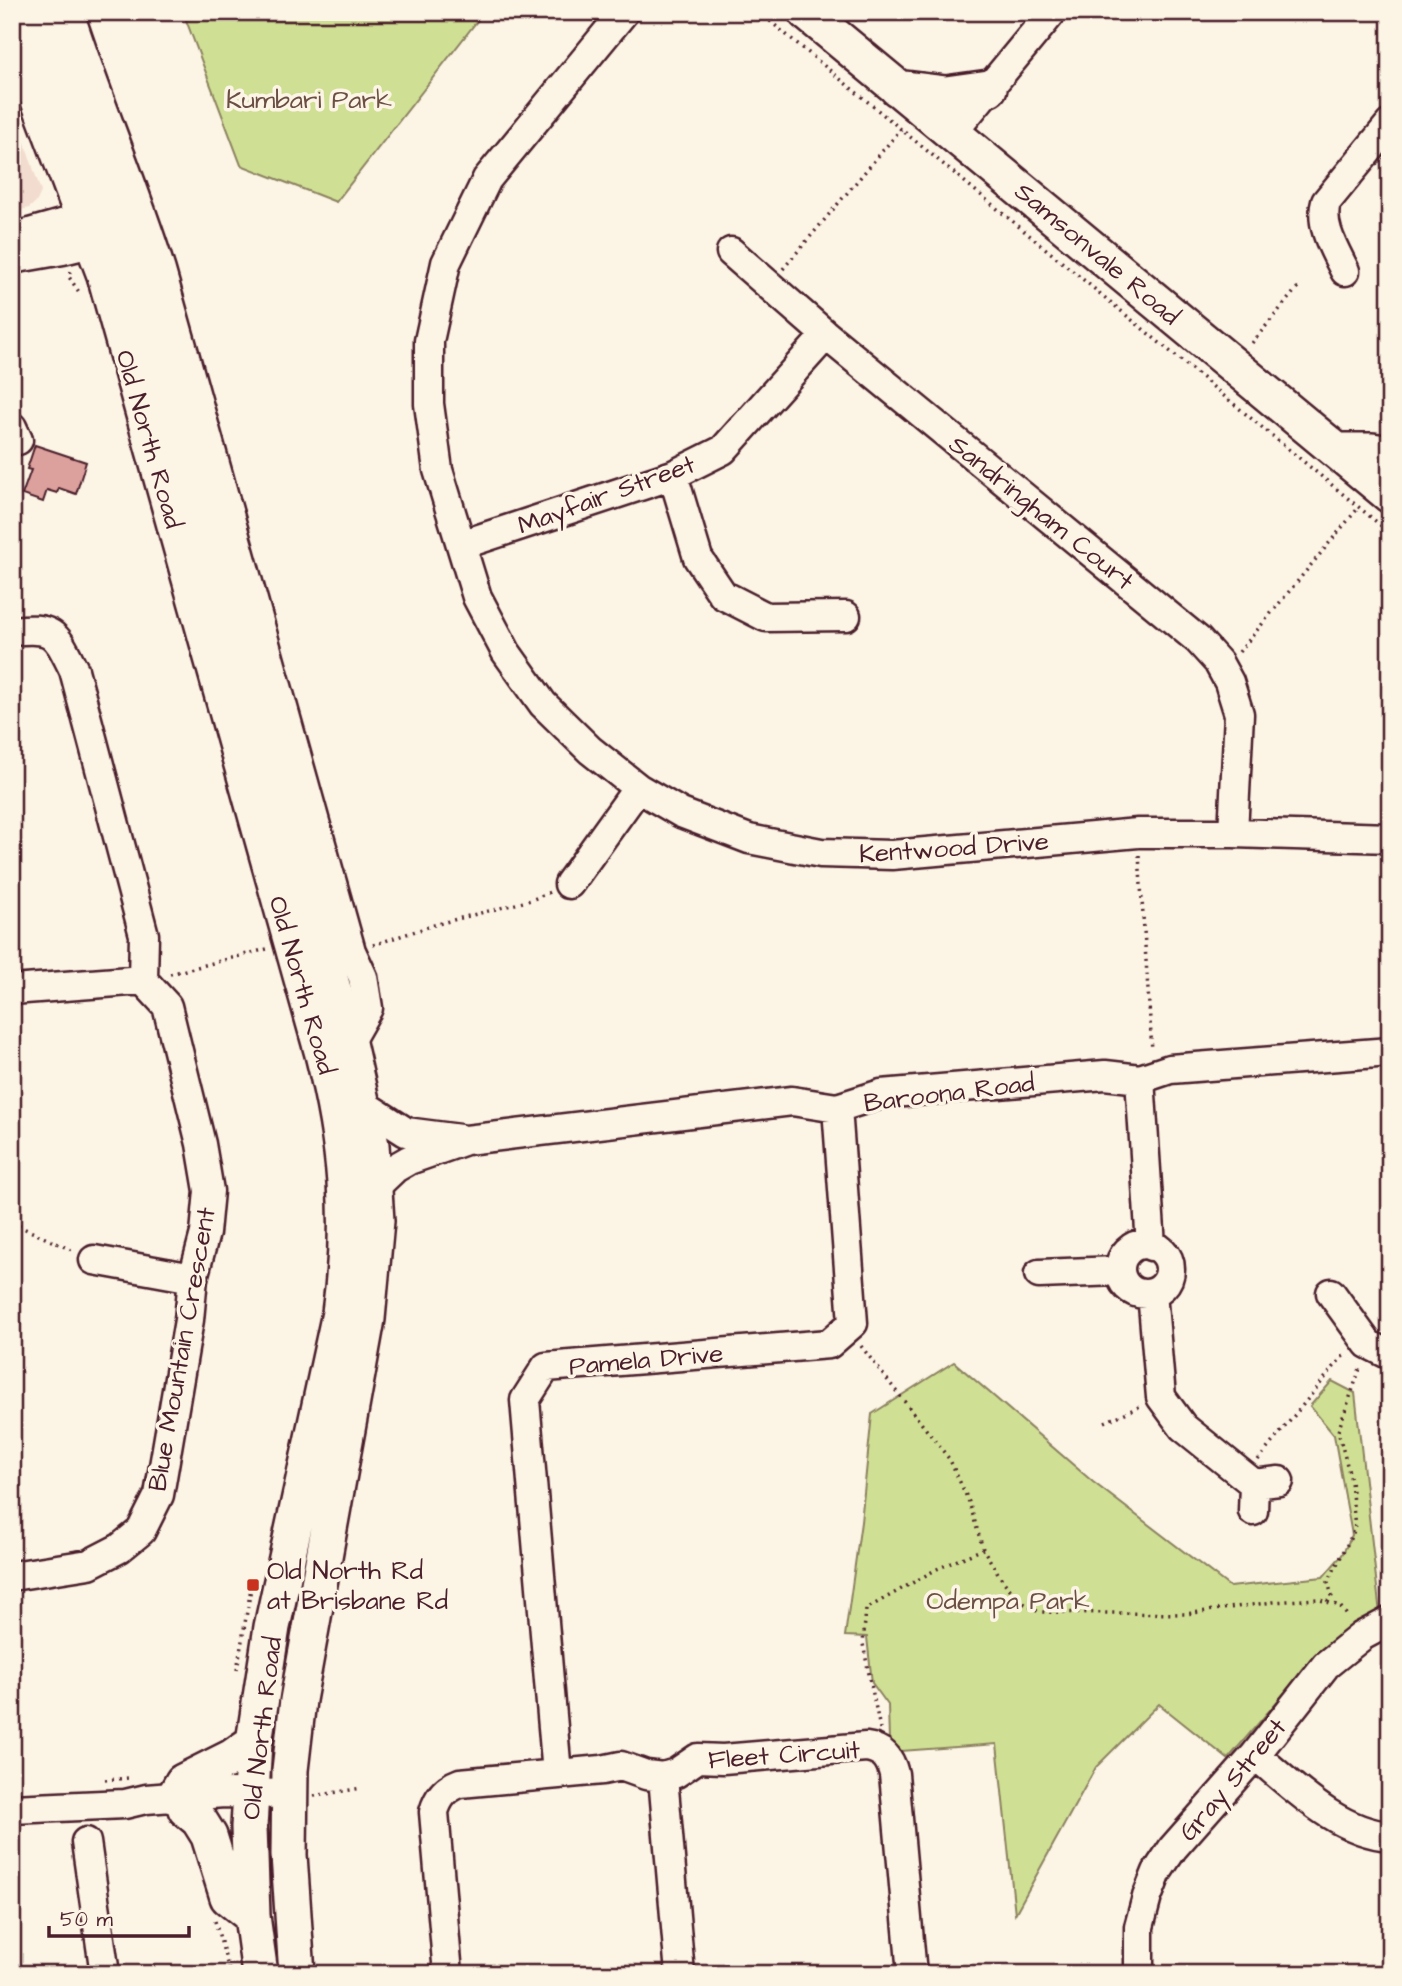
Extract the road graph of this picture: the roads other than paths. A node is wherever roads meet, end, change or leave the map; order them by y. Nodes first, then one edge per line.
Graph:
1 (40, 12) edge
2 (69, 12) edge
3 (624, 12) edge
4 (806, 12) edge
5 (1052, 12) edge
6 (12, 26) edge
7 (897, 88) junction
8 (989, 88) junction
9 (1390, 124) edge
10 (952, 133) junction
11 (103, 226) junction
12 (12, 238) edge
13 (731, 252) dead end
14 (12, 259) edge
15 (1345, 271) dead end
16 (826, 335) junction
17 (1337, 451) junction
18 (1390, 454) edge
19 (673, 475) junction
20 (1374, 501) edge
21 (461, 545) junction
22 (846, 616) dead end
23 (12, 631) edge
24 (638, 788) junction
25 (1233, 833) junction
26 (1390, 838) edge
27 (569, 884) road end
28 (143, 981) junction
29 (12, 990) edge
30 (348, 1043) junction
31 (1390, 1052) edge
32 (1147, 1076) junction
33 (364, 1105) junction
34 (837, 1108) junction
35 (466, 1140) junction
36 (374, 1188) junction
37 (1151, 1245) junction
38 (92, 1260) road end
39 (1118, 1272) junction
40 (1039, 1274) dead end
41 (193, 1278) junction
42 (1152, 1293) junction
43 (1331, 1293) dead end
44 (1379, 1349) edge
45 (1257, 1488) road end
46 (12, 1576) edge
47 (1390, 1621) edge
48 (254, 1742) junction
49 (1255, 1755) junction
50 (557, 1774) junction
51 (663, 1777) junction
52 (250, 1801) junction
53 (296, 1801) junction
54 (180, 1803) junction
55 (12, 1809) edge
56 (1390, 1836) edge
57 (86, 1842) dead end
58 (252, 1916) junction
59 (105, 1974) edge
60 (260, 1974) edge
61 (297, 1974) edge
62 (448, 1974) edge
63 (680, 1974) edge
64 (912, 1974) edge
65 (1139, 1974) edge

1 - 11 main road, Old North Road
2 - 30 street, Old North Road
3 - 21 street, Kentwood Drive
4 - 7 main road, Samsonvale Road
5 - 8 street
6 - 11 main road, Old North Road
7 - 8 main road
7 - 10 main road, Samsonvale Road
8 - 10 street
9 - 15 street
10 - 17 main road, Samsonvale Road
11 - 12 street
11 - 14 street
11 - 30 main road, Old North Road
11 - 48 main road, Old North Road
13 - 16 street, Sandringham Court
16 - 19 street, Mayfair Street
16 - 25 street, Sandringham Court
17 - 18 main road
17 - 20 main road, Samsonvale Road
19 - 21 street, Mayfair Street
19 - 22 street
21 - 24 street, Kentwood Drive
23 - 28 street
24 - 25 street, Kentwood Drive
24 - 27 street
25 - 26 street, Kentwood Drive
28 - 29 street
28 - 41 street, Blue Mountain Crescent
30 - 33 main road, Old North Road
31 - 32 street, Baroona Road
32 - 34 street, Baroona Road
32 - 37 street
33 - 35 street, Baroona Road
33 - 36 main road, Old North Road
34 - 35 street, Baroona Road
34 - 50 street, Pamela Drive
35 - 36 street, Baroona Road
36 - 53 main road, Old North Road
37 - 39 street
37 - 42 street
38 - 41 street
39 - 40 street
39 - 42 street
41 - 46 street, Blue Mountain Crescent
42 - 45 street
43 - 44 street
47 - 49 street, Gray Street
48 - 52 main road, Old North Road
48 - 54 main road
49 - 56 street
49 - 65 street, Gray Street
50 - 51 street
50 - 62 street
51 - 63 street
51 - 64 street, Fleet Circuit
52 - 53 street
52 - 54 street
52 - 58 main road, Old North Road
53 - 61 main road, Old North Road
54 - 55 street
54 - 58 main road
57 - 59 street
58 - 60 main road, Old North Road

